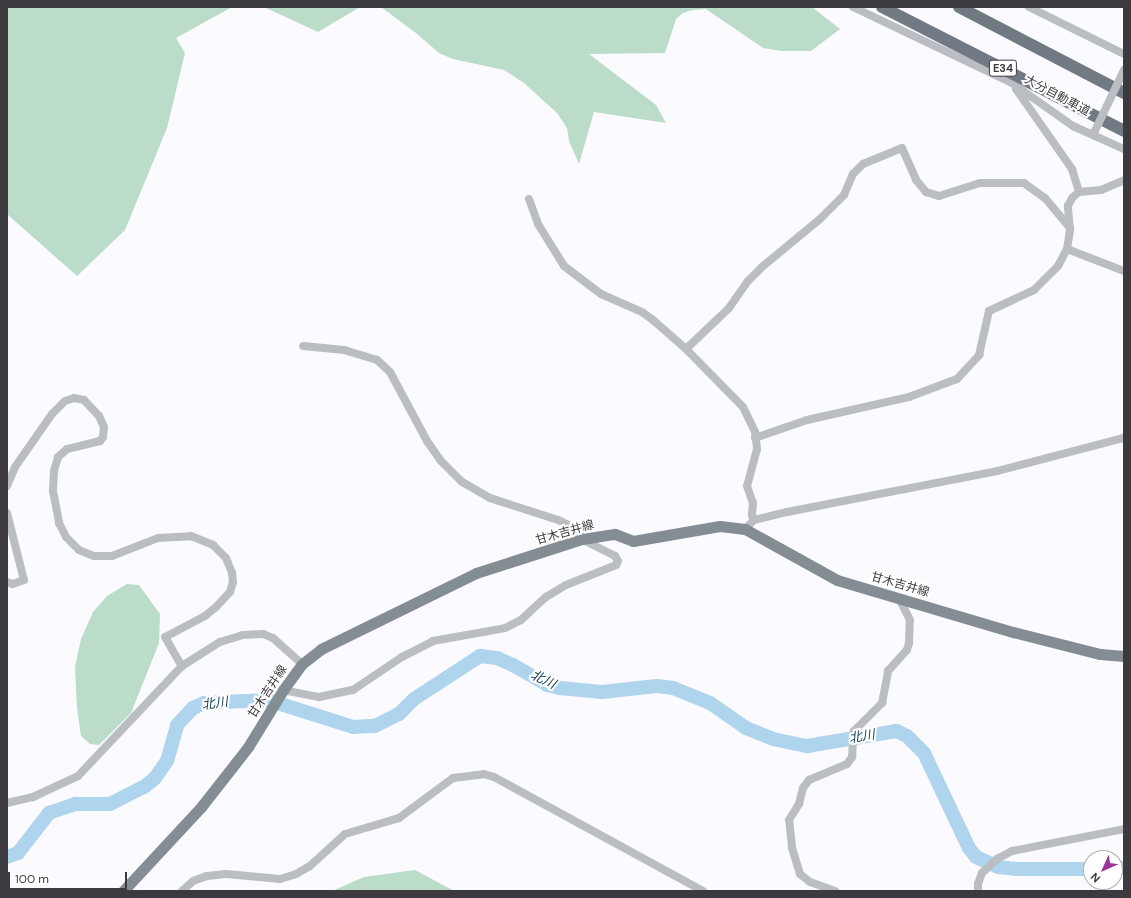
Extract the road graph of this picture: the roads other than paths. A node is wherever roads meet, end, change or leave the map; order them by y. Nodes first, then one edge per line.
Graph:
1 (853, 7) edge
2 (882, 7) edge
3 (959, 7) edge
4 (1029, 7) edge
5 (1124, 54) edge
6 (1124, 70) edge
7 (1012, 84) junction
8 (1124, 93) edge
9 (1124, 131) edge
10 (1093, 135) junction
11 (1124, 149) edge
12 (1124, 180) edge
13 (1079, 192) junction
14 (529, 199) dead end
15 (1070, 228) junction
16 (1067, 249) junction
17 (1124, 270) edge
18 (303, 346) dead end
19 (686, 349) junction
20 (756, 438) junction
21 (1124, 438) edge
22 (7, 486) edge
23 (7, 513) edge
24 (754, 520) junction
25 (745, 529) junction
26 (582, 540) junction
27 (7, 582) edge
28 (900, 600) junction
29 (1124, 656) edge
30 (302, 664) junction
31 (182, 666) junction
32 (283, 690) junction
33 (7, 803) edge
34 (1124, 829) edge
35 (123, 891) edge
36 (182, 891) edge
37 (703, 891) edge
38 (835, 891) edge
39 (978, 891) edge

1 - 7 street
2 - 9 highway, 大分自動車道 / E34
3 - 8 highway
4 - 5 street
6 - 10 street, bridge
7 - 10 street
7 - 13 street
10 - 11 street
12 - 13 street
13 - 15 street
14 - 19 street
15 - 16 street
15 - 19 street
16 - 17 street
16 - 20 street
18 - 26 street
19 - 20 street
20 - 24 street
21 - 24 street
22 - 31 street
23 - 27 street
24 - 25 street
25 - 26 main road, 甘木吉井線
25 - 28 main road, 甘木吉井線
26 - 30 main road, 甘木吉井線
26 - 32 street
28 - 29 main road, 甘木吉井線
28 - 38 street
30 - 31 street
30 - 32 main road, 甘木吉井線
31 - 33 street
32 - 35 main road, 甘木吉井線
34 - 39 street
36 - 37 street

